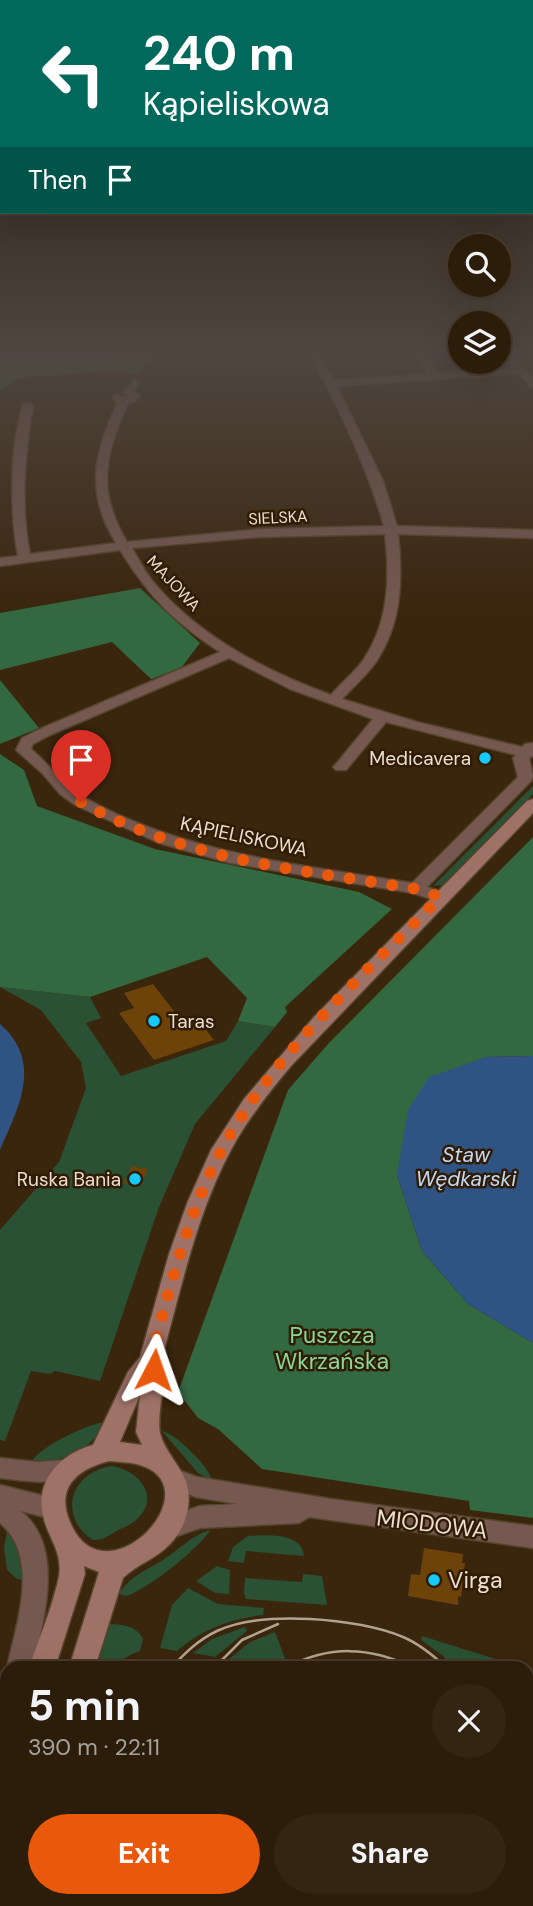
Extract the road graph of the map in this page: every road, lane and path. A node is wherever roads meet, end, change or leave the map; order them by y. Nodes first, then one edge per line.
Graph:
1 (23, 438) edge
2 (108, 438) edge
3 (359, 438) edge
4 (394, 531) junction
5 (533, 534) edge
6 (122, 545) junction
7 (25, 559) junction
8 (0, 562) edge
9 (228, 654) junction
10 (333, 701) junction
11 (381, 719) junction
12 (531, 752) edge
13 (341, 767) dead end
14 (533, 804) edge
15 (416, 889) junction
16 (440, 897) junction
17 (150, 1361) junction
18 (102, 1452) junction
19 (0, 1468) edge
20 (65, 1470) junction
21 (168, 1470) junction
22 (0, 1495) edge
23 (52, 1507) junction
24 (0, 1508) edge
25 (331, 1510) junction
26 (168, 1528) junction
27 (533, 1537) edge
28 (70, 1545) junction
29 (124, 1560) junction
30 (21, 1661) edge
31 (44, 1661) edge
32 (84, 1661) edge

1 - 7 street
2 - 6 street, MAJOWA
3 - 4 street
4 - 5 street, SIELSKA
4 - 6 street, SIELSKA
4 - 10 street
6 - 7 street, SIELSKA
6 - 9 street, MAJOWA
7 - 8 street, SIELSKA
9 - 10 street, MAJOWA
9 - 15 street, KĄPIELISKOWA
10 - 11 street, MAJOWA
11 - 12 street, MAJOWA
11 - 13 street
12 - 15 street
14 - 16 main road
15 - 16 street, KĄPIELISKOWA
16 - 17 main road
17 - 18 main road
17 - 21 main road
18 - 20 main road
18 - 21 main road
19 - 20 street
20 - 23 main road
21 - 25 street, MIODOWA
21 - 26 main road
22 - 23 street
23 - 28 main road
24 - 30 street
25 - 26 street, MIODOWA
25 - 27 street, MIODOWA
26 - 29 main road
28 - 29 main road
28 - 31 main road
29 - 32 main road

